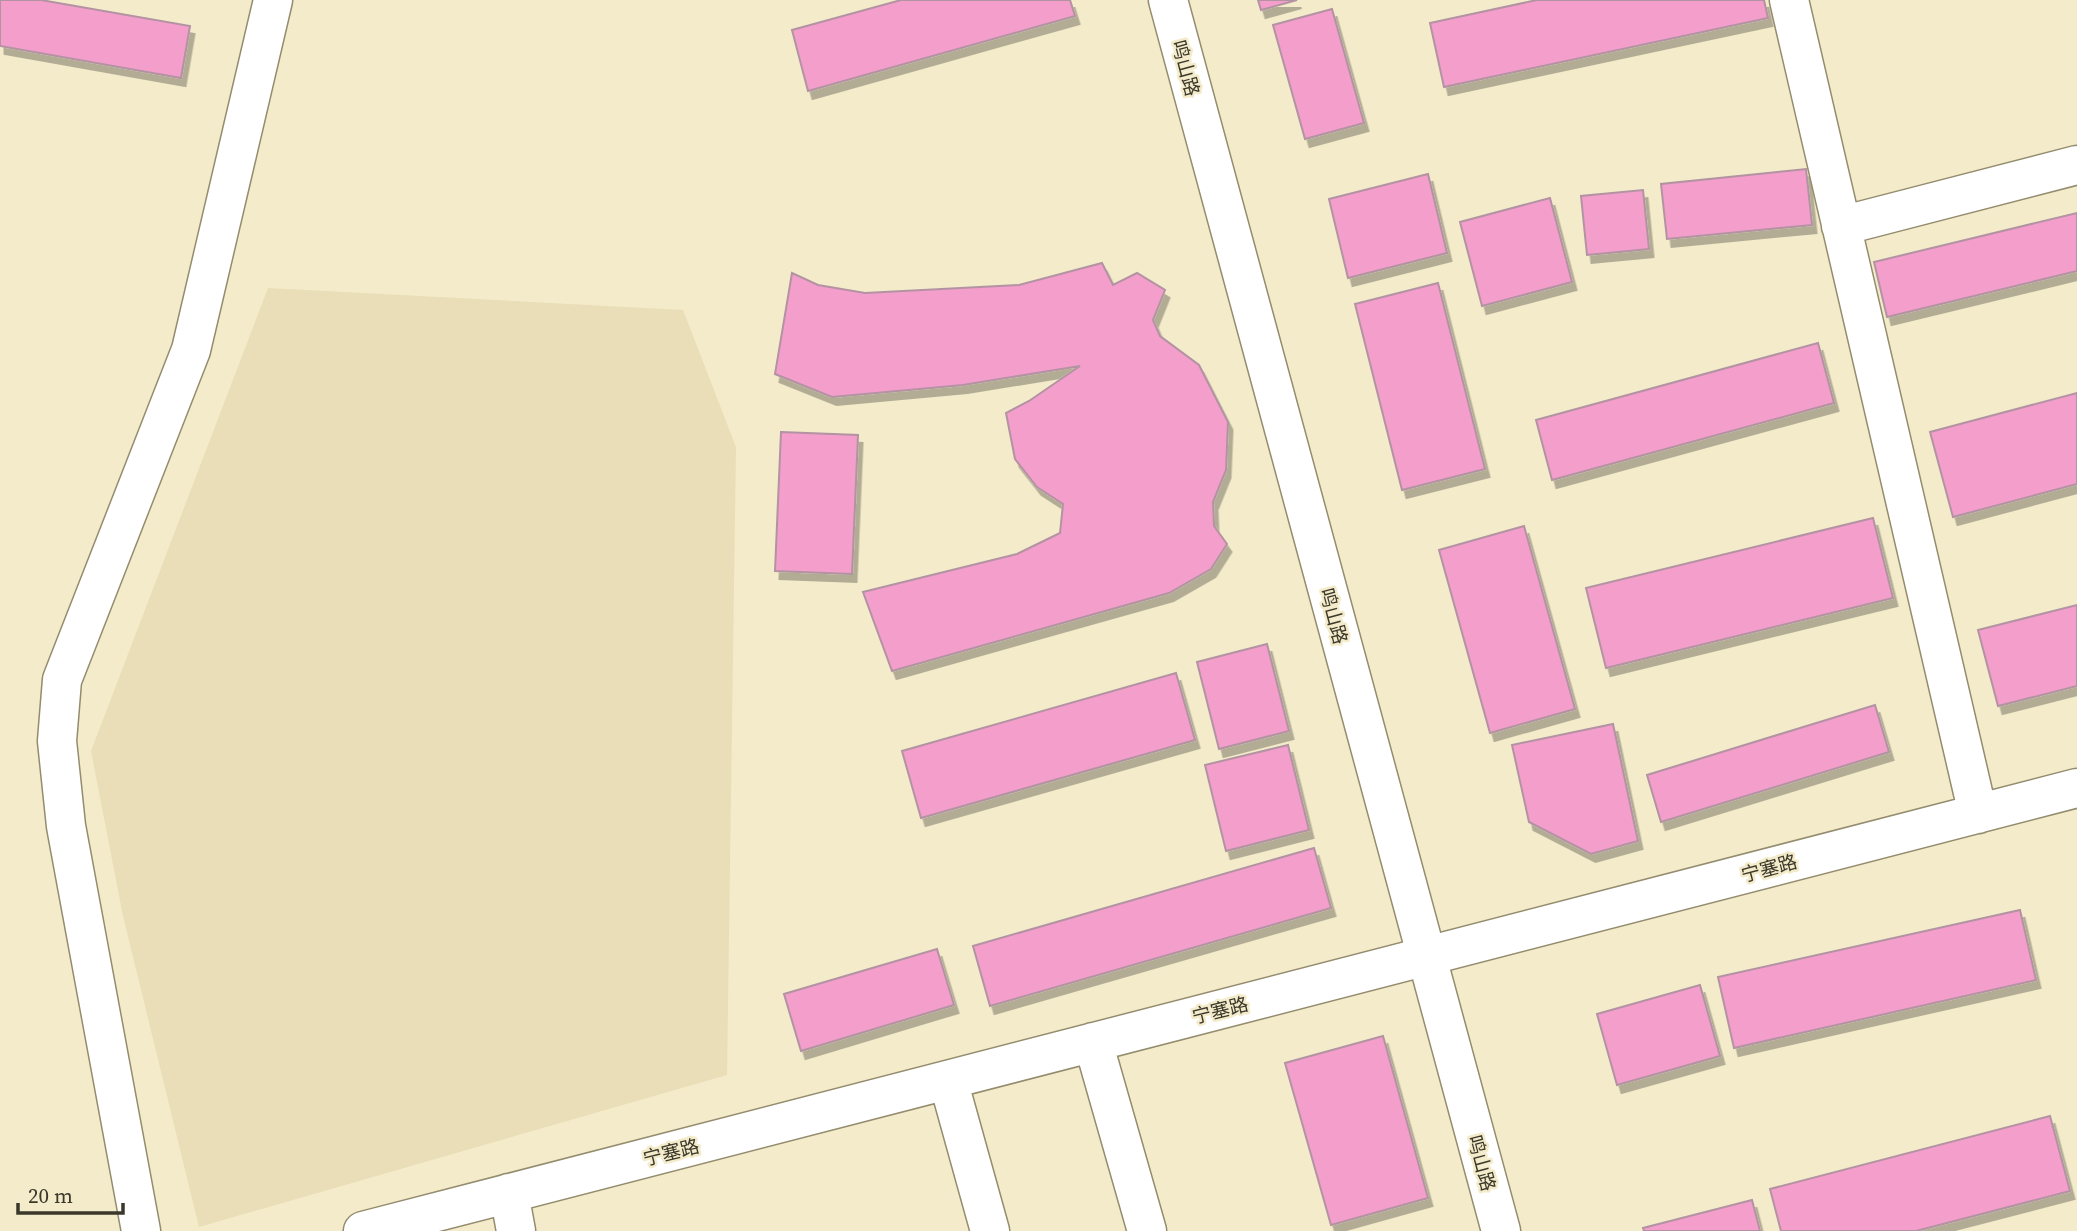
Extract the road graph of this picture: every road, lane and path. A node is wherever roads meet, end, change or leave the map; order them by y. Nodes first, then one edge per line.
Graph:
1 (273, 0) edge
2 (1168, 0) edge
3 (1789, 0) edge
4 (2077, 165) edge
5 (1841, 226) junction
6 (2077, 788) edge
7 (1978, 814) junction
8 (1425, 957) junction
9 (1093, 1042) junction
10 (948, 1080) junction
11 (509, 1193) junction
12 (141, 1231) edge
13 (363, 1231) edge
14 (516, 1231) edge
15 (990, 1231) edge
16 (1147, 1231) edge
17 (1501, 1231) edge

1 - 12 main road
2 - 8 main road, 鸣山路
3 - 5 main road
4 - 5 main road
5 - 7 main road
6 - 7 main road, 宁塞路
7 - 8 main road, 宁塞路
8 - 9 main road, 宁塞路
8 - 17 main road, 鸣山路
9 - 10 main road, 宁塞路
9 - 16 main road
10 - 11 main road, 宁塞路
10 - 15 main road
11 - 13 main road, 宁塞路
11 - 14 main road

